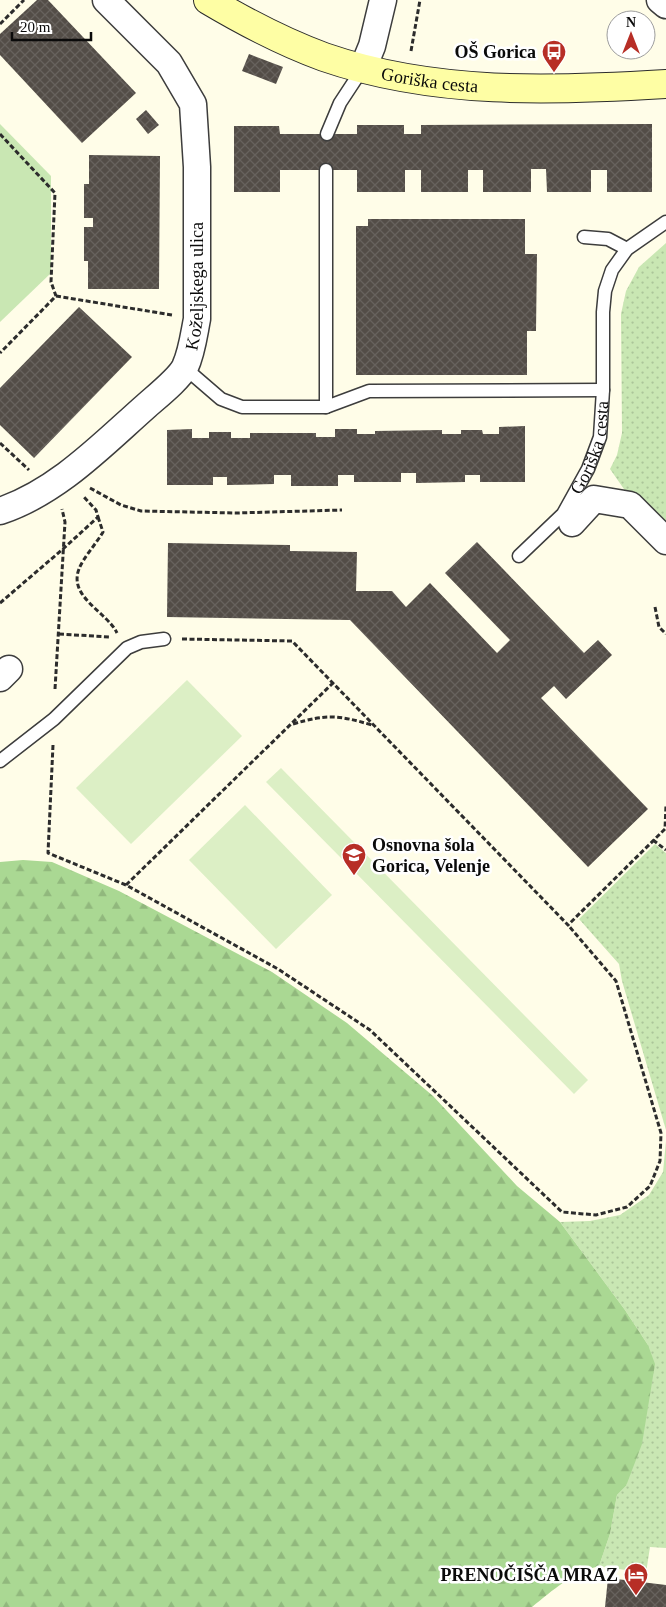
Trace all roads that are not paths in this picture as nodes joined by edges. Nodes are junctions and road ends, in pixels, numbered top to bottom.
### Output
1 (106, 0) edge
2 (208, 0) edge
3 (383, 0) edge
4 (660, 0) edge
5 (666, 6) edge
6 (363, 68) junction
7 (666, 84) edge
8 (327, 134) dead end
9 (326, 170) dead end
10 (666, 222) edge
11 (584, 237) dead end
12 (627, 248) junction
13 (185, 368) junction
14 (603, 390) junction
15 (326, 407) junction
16 (0, 511) edge
17 (572, 523) dead end
18 (666, 541) edge
19 (519, 556) dead end
20 (164, 639) road end
21 (0, 761) edge

1 - 13 street, Koželjskega ulica
2 - 6 street, Goriška cesta
3 - 6 street
4 - 5 street
6 - 7 street, Goriška cesta
6 - 8 lane
9 - 15 lane
10 - 12 lane, Goriška cesta
11 - 12 lane
12 - 14 lane, Goriška cesta
13 - 15 lane
13 - 16 street, Koželjskega ulica
14 - 15 lane
14 - 19 lane, Goriška cesta
17 - 18 street
20 - 21 lane

